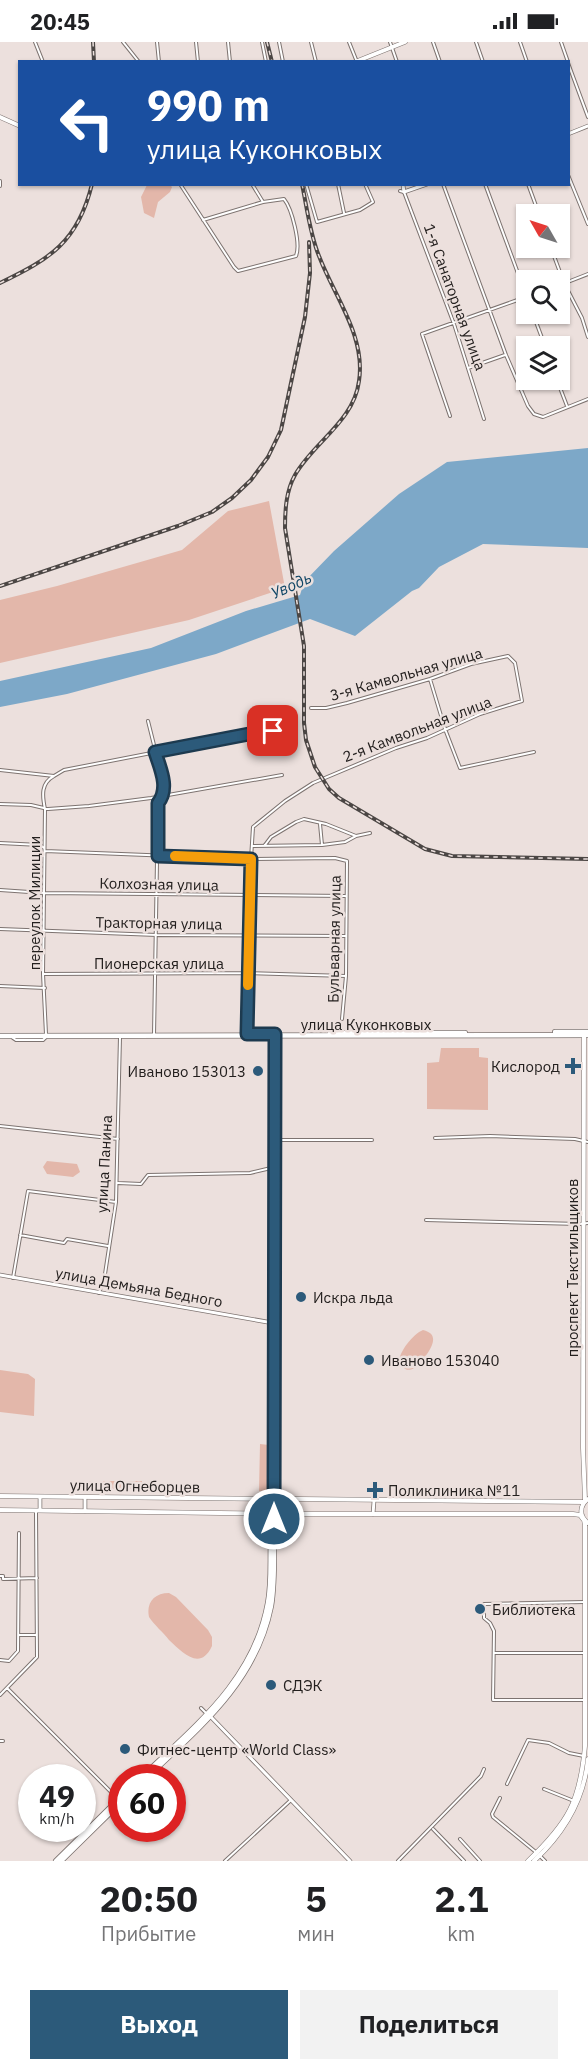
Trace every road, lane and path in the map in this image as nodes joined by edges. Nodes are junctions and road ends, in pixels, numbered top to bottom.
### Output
1 (35, 42) edge
2 (123, 42) edge
3 (157, 42) edge
4 (196, 42) edge
5 (228, 42) edge
6 (262, 42) edge
7 (279, 42) edge
8 (311, 42) edge
9 (349, 42) edge
10 (405, 42) edge
11 (433, 42) edge
12 (476, 42) edge
13 (520, 42) edge
14 (561, 42) edge
15 (391, 44) edge
16 (42, 60) edge
17 (137, 60) edge
18 (159, 60) edge
19 (198, 60) edge
20 (230, 60) edge
21 (266, 60) edge
22 (283, 60) edge
23 (316, 60) edge
24 (356, 60) edge
25 (358, 60) edge
26 (396, 60) edge
27 (439, 60) edge
28 (482, 60) edge
29 (526, 60) edge
30 (567, 60) edge
31 (570, 68) edge
32 (0, 117) edge
33 (588, 117) edge
34 (18, 125) edge
35 (588, 126) edge
36 (570, 133) edge
37 (570, 180) edge
38 (181, 186) edge
39 (253, 186) edge
40 (307, 186) edge
41 (338, 186) edge
42 (366, 186) edge
43 (403, 186) edge
44 (404, 186) edge
45 (422, 186) edge
46 (444, 186) edge
47 (486, 186) edge
48 (529, 186) edge
49 (412, 190) junction
50 (402, 191) junction
51 (262, 202) junction
52 (535, 204) edge
53 (344, 213) junction
54 (203, 220) junction
55 (588, 224) edge
56 (516, 270) edge
57 (588, 274) edge
58 (570, 281) edge
59 (570, 295) edge
60 (516, 300) edge
61 (491, 310) junction
62 (454, 324) junction
63 (588, 337) edge
64 (507, 355) junction
65 (468, 368) junction
66 (561, 390) edge
67 (588, 399) edge
68 (567, 406) junction
69 (450, 416) dead end
70 (484, 419) dead end
71 (430, 679) junction
72 (522, 701) joint
73 (311, 708) dead end
74 (148, 721) dead end
75 (445, 729) junction
76 (273, 731) dead end
77 (155, 752) junction
78 (534, 752) dead end
79 (0, 770) edge
80 (54, 776) junction
81 (282, 776) dead end
82 (163, 796) junction
83 (0, 804) edge
84 (45, 809) junction
85 (320, 823) junction
86 (370, 833) dead end
87 (356, 836) junction
88 (0, 843) edge
89 (322, 845) junction
90 (252, 846) junction
91 (264, 846) junction
92 (45, 850) junction
93 (158, 856) junction
94 (251, 859) junction
95 (0, 890) edge
96 (44, 893) junction
97 (157, 895) junction
98 (250, 896) junction
99 (346, 896) junction
100 (0, 929) edge
101 (45, 931) junction
102 (157, 934) junction
103 (249, 936) junction
104 (345, 936) junction
105 (248, 973) junction
106 (44, 974) junction
107 (156, 974) junction
108 (346, 976) junction
109 (0, 986) edge
110 (45, 988) junction
111 (342, 1019) dead end
112 (0, 1035) edge
113 (120, 1035) junction
114 (154, 1035) junction
115 (247, 1035) junction
116 (273, 1035) junction
117 (587, 1035) edge
118 (46, 1036) junction
119 (0, 1126) edge
120 (435, 1138) dead end
121 (118, 1139) junction
122 (273, 1140) junction
123 (372, 1140) dead end
124 (586, 1142) edge
125 (273, 1168) junction
126 (118, 1183) junction
127 (116, 1202) junction
128 (426, 1220) dead end
129 (586, 1223) edge
130 (20, 1235) junction
131 (109, 1246) junction
132 (0, 1275) edge
133 (13, 1278) junction
134 (99, 1293) junction
135 (272, 1323) junction
136 (0, 1496) edge
137 (40, 1497) junction
138 (85, 1498) junction
139 (272, 1500) junction
140 (586, 1500) edge
141 (374, 1501) junction
142 (0, 1510) edge
143 (38, 1510) junction
144 (85, 1511) junction
145 (272, 1514) junction
146 (373, 1514) junction
147 (583, 1519) junction
148 (588, 1523) edge
149 (19, 1533) dead end
150 (0, 1576) edge
151 (37, 1578) junction
152 (19, 1579) junction
153 (587, 1602) edge
154 (19, 1635) junction
155 (38, 1635) junction
156 (494, 1653) junction
157 (587, 1653) edge
158 (0, 1660) edge
159 (0, 1687) edge
160 (5, 1689) junction
161 (0, 1695) edge
162 (586, 1700) edge
163 (201, 1708) dead end
164 (208, 1715) junction
165 (586, 1746) edge
166 (586, 1758) edge
167 (156, 1764) edge
168 (160, 1764) edge
169 (484, 1769) dead end
170 (586, 1774) edge
171 (507, 1784) dead end
172 (108, 1788) edge
173 (544, 1789) dead end
174 (500, 1798) dead end
175 (291, 1800) junction
176 (574, 1801) junction
177 (108, 1811) edge
178 (108, 1812) edge
179 (432, 1828) junction
180 (460, 1839) dead end
181 (538, 1854) junction
182 (56, 1861) edge
183 (61, 1861) edge
184 (225, 1861) edge
185 (350, 1861) edge
186 (399, 1861) edge
187 (464, 1861) edge
188 (480, 1861) edge
189 (528, 1861) edge
190 (534, 1861) edge
191 (545, 1861) edge

1 - 16 street
2 - 17 street
3 - 18 street
4 - 19 street
5 - 20 street
6 - 21 street
7 - 22 street
8 - 23 street
9 - 24 street
10 - 15 main road
11 - 27 street
12 - 28 street
13 - 29 street
14 - 30 street
15 - 25 main road
15 - 26 street
31 - 33 street
32 - 34 main road
35 - 36 street
37 - 55 street
38 - 54 street
39 - 51 street
40 - 53 street
41 - 53 street
42 - 53 street
43 - 50 street, 1-я Санаторная улица
44 - 49 street
45 - 49 street
46 - 61 street
47 - 56 street
48 - 52 street
49 - 50 street
50 - 62 street, 1-я Санаторная улица
51 - 54 street
51 - 54 street
57 - 58 street
59 - 63 street
60 - 61 street
61 - 62 street
61 - 64 street
62 - 65 street, 1-я Санаторная улица
62 - 69 street
64 - 65 street
64 - 68 street
65 - 70 street, 1-я Санаторная улица
66 - 68 street
67 - 68 street
71 - 72 street, 3-я Камвольная улица
71 - 73 street, 3-я Камвольная улица
71 - 75 street
72 - 75 street, 2-я Камвольная улица
74 - 77 street
75 - 78 street
75 - 90 street, 2-я Камвольная улица
76 - 77 street
77 - 80 street
77 - 82 street
79 - 80 street
80 - 84 street, переулок Милиции
81 - 82 street
82 - 84 street
82 - 93 street
83 - 84 street
84 - 92 street, переулок Милиции
85 - 87 street
85 - 89 street
85 - 91 street
86 - 87 street
87 - 89 street
88 - 92 street
89 - 91 street
90 - 91 street
90 - 94 street
92 - 93 street
92 - 96 street, переулок Милиции
93 - 94 street
93 - 97 street
94 - 98 street
94 - 99 street, Бульварная улица
95 - 96 street, Колхозная улица
96 - 97 street, Колхозная улица
96 - 101 street, переулок Милиции
97 - 98 street, Колхозная улица
97 - 102 street
98 - 99 street, Колхозная улица
98 - 103 street
99 - 104 street, Бульварная улица
100 - 101 street, Тракторная улица
101 - 102 street, Тракторная улица
101 - 106 street, переулок Милиции
102 - 103 street, Тракторная улица
102 - 107 street
103 - 104 street, Тракторная улица
103 - 105 street
104 - 108 street, Бульварная улица
105 - 107 street, Пионерская улица
105 - 108 street, Пионерская улица
105 - 115 street
106 - 107 street, Пионерская улица
106 - 110 street, переулок Милиции
107 - 114 street
108 - 111 street, Бульварная улица
109 - 110 street
110 - 118 street, переулок Милиции
112 - 118 main road, улица Куконковых
112 - 118 main road, улица Куконковых
113 - 114 main road, улица Куконковых
113 - 115 main road, улица Куконковых
113 - 118 main road, улица Куконковых
113 - 121 street, улица Панина
114 - 115 main road, улица Куконковых
115 - 116 main road, улица Куконковых
116 - 117 main road, улица Куконковых
116 - 122 main road
117 - 124 main road, проспект Текстильщиков
119 - 121 street
120 - 124 street
121 - 126 street, улица Панина
122 - 123 street
122 - 125 main road
124 - 129 main road, проспект Текстильщиков
125 - 126 street
125 - 135 main road
126 - 127 street, улица Панина
127 - 130 street
127 - 131 street, улица Панина
128 - 129 street
129 - 140 main road, проспект Текстильщиков
130 - 131 street
130 - 133 street
131 - 134 street, улица Панина
132 - 133 street, улица Демьяна Бедного
133 - 134 street, улица Демьяна Бедного
134 - 135 street, улица Демьяна Бедного
135 - 139 main road
136 - 137 main road, улица Огнеборцев
137 - 138 main road, улица Огнеборцев
137 - 143 street
138 - 139 main road, улица Огнеборцев
138 - 144 street
139 - 141 main road, улица Огнеборцев
139 - 145 main road
140 - 141 main road, улица Огнеборцев
140 - 147 main road, проспект Текстильщиков
141 - 146 street
142 - 143 main road, улица Огнеборцев
143 - 144 main road, улица Огнеборцев
143 - 151 street
144 - 145 main road, улица Огнеборцев
145 - 146 main road, улица Огнеборцев
145 - 164 main road
146 - 147 main road, улица Огнеборцев
147 - 148 main road
147 - 153 main road
149 - 152 street
150 - 152 street
151 - 152 street
151 - 155 street
152 - 154 street
153 - 156 street
153 - 157 main road
154 - 155 street
154 - 158 street
155 - 160 street
156 - 157 street
156 - 162 street
157 - 162 main road
159 - 160 street
160 - 161 street
160 - 172 street
162 - 165 main road
163 - 164 street
164 - 167 main road
164 - 168 main road
164 - 175 street
165 - 166 main road
166 - 170 main road
166 - 171 street
169 - 179 street
170 - 176 main road
170 - 181 main road
173 - 176 street
174 - 181 street
175 - 184 street
175 - 185 street
176 - 181 main road
177 - 182 main road
178 - 183 main road
179 - 186 street
179 - 187 street
180 - 188 street
181 - 189 main road
181 - 190 main road
181 - 191 street

